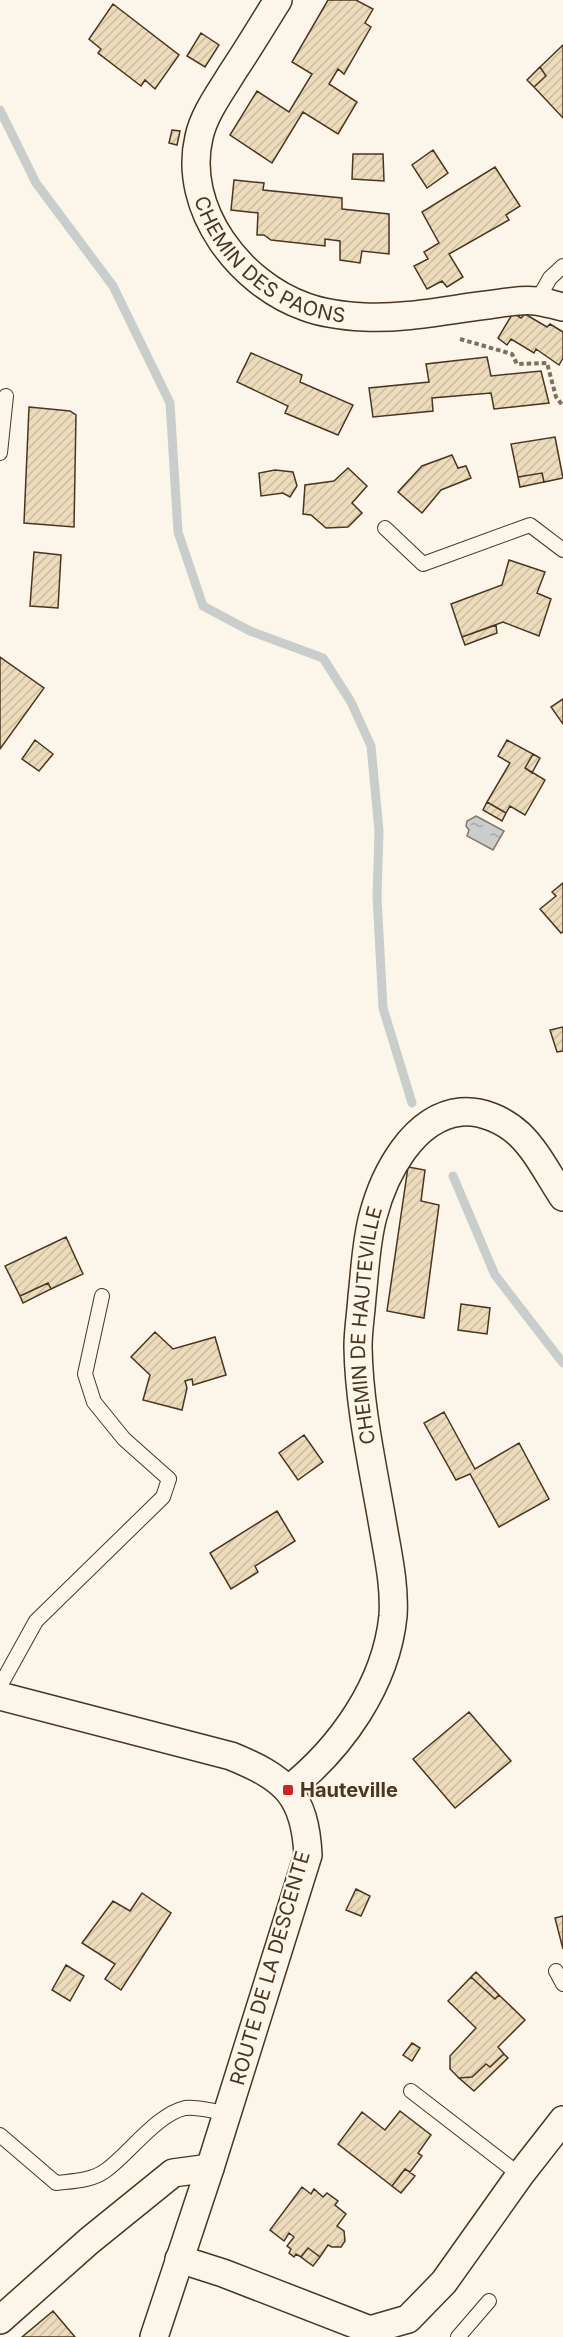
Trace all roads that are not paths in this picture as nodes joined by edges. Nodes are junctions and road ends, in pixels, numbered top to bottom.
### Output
1 (278, 0) edge
2 (563, 266) edge
3 (537, 301) junction
4 (563, 308) edge
5 (6, 396) dead end
6 (0, 453) edge
7 (385, 528) dead end
8 (563, 550) edge
9 (563, 1197) edge
10 (102, 1296) dead end
11 (0, 1686) edge
12 (0, 1696) edge
13 (288, 1790) junction
14 (556, 1971) dead end
15 (563, 1984) edge
16 (411, 2091) dead end
17 (227, 2113) junction
18 (563, 2120) edge
19 (0, 2135) edge
20 (210, 2168) junction
21 (520, 2175) junction
22 (179, 2259) junction
23 (489, 2301) dead end
24 (0, 2320) edge
25 (154, 2337) edge
26 (458, 2337) edge

1 - 3 street, CHEMIN DES PAONS
2 - 3 lane
3 - 4 street, CHEMIN DES PAONS
5 - 6 lane
7 - 8 lane
9 - 13 street, CHEMIN DE HAUTEVILLE
10 - 11 lane
12 - 13 street, ROUTE DE LA DESCENTE
13 - 17 street, ROUTE DE LA DESCENTE
14 - 15 lane
16 - 21 lane
17 - 19 lane
17 - 20 street, ROUTE DE LA DESCENTE
18 - 21 street
20 - 22 street, ROUTE DE LA DESCENTE
20 - 24 street
21 - 22 street
22 - 25 street, ROUTE DE LA DESCENTE
23 - 26 lane

